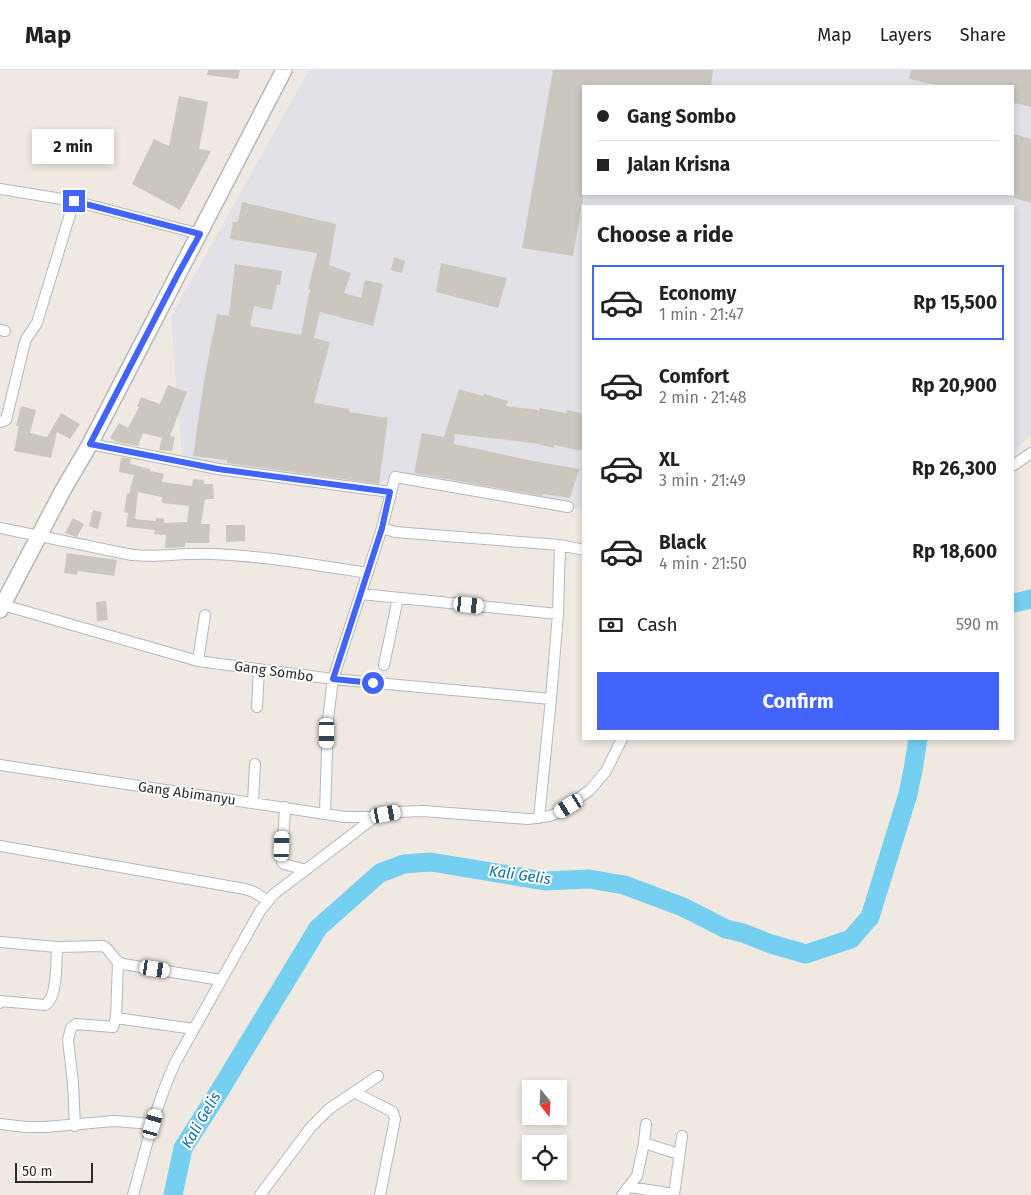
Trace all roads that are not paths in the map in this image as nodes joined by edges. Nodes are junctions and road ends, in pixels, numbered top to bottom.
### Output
1 (284, 70) edge
2 (0, 189) edge
3 (74, 201) junction
4 (200, 234) junction
5 (0, 422) edge
6 (90, 444) junction
7 (1031, 453) edge
8 (1014, 465) edge
9 (390, 492) junction
10 (568, 507) dead end
11 (0, 528) edge
12 (382, 528) junction
13 (39, 536) junction
14 (560, 545) junction
15 (582, 550) edge
16 (368, 573) junction
17 (361, 594) junction
18 (398, 598) junction
19 (2, 607) edge
20 (558, 614) junction
21 (205, 615) dead end
22 (198, 661) junction
23 (384, 665) dead end
24 (259, 669) junction
25 (333, 679) junction
26 (551, 699) junction
27 (257, 707) dead end
28 (622, 740) edge
29 (0, 764) edge
30 (255, 764) dead end
31 (253, 802) junction
32 (284, 808) junction
33 (325, 814) junction
34 (375, 817) junction
35 (539, 818) junction
36 (0, 846) edge
37 (306, 870) junction
38 (268, 900) junction
39 (0, 942) edge
40 (57, 946) junction
41 (118, 962) junction
42 (221, 980) junction
43 (0, 1003) edge
44 (116, 1018) junction
45 (194, 1029) junction
46 (378, 1076) dead end
47 (354, 1092) junction
48 (0, 1124) edge
49 (153, 1124) junction
50 (646, 1124) dead end
51 (75, 1126) junction
52 (682, 1136) dead end
53 (644, 1143) junction
54 (679, 1154) junction
55 (625, 1191) edge
56 (674, 1194) edge
57 (133, 1195) edge
58 (260, 1195) edge
59 (380, 1195) edge

1 - 4 main road
2 - 3 street
3 - 4 street
3 - 5 street
4 - 6 main road
6 - 9 street
6 - 13 main road
7 - 8 street
9 - 10 street
9 - 12 street
11 - 13 street
12 - 14 street
12 - 16 street
13 - 16 street
13 - 19 main road
14 - 15 street
14 - 20 street
16 - 17 street
17 - 18 street
17 - 25 street
18 - 20 street
18 - 23 street
19 - 22 street, Gang Sombo
20 - 26 street
21 - 22 street
22 - 24 street, Gang Sombo
24 - 25 street, Gang Sombo
24 - 27 street
25 - 26 street, Gang Sombo
25 - 33 street
26 - 35 street
28 - 35 street, Gang Abimanyu
29 - 31 street, Gang Abimanyu
30 - 31 street
31 - 32 street, Gang Abimanyu
32 - 33 street, Gang Abimanyu
32 - 37 street
33 - 34 street, Gang Abimanyu
34 - 35 street, Gang Abimanyu
34 - 37 street
36 - 38 street
37 - 38 street
38 - 42 street
39 - 40 street
40 - 41 street
40 - 43 street
41 - 42 street
41 - 44 street
42 - 45 street
44 - 45 street
44 - 51 street
45 - 49 street
46 - 47 street
47 - 58 street
47 - 59 street
48 - 51 street
49 - 51 street
49 - 57 street
50 - 53 street
52 - 54 street
53 - 54 street
53 - 55 street
54 - 56 street
55 - 56 street

